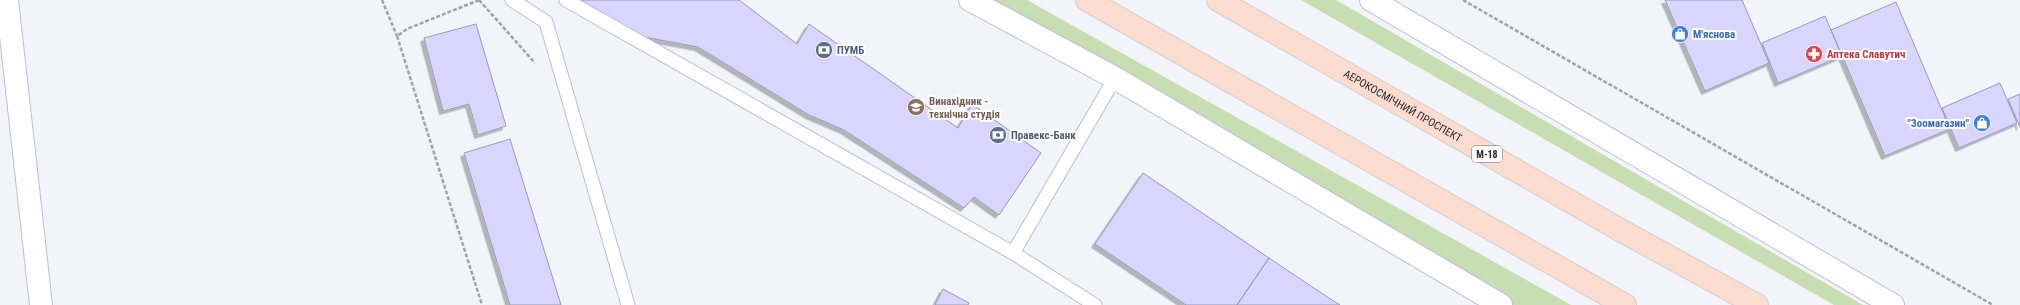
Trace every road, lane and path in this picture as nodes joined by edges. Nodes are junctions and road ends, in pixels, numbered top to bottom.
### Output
1 (6, 0) edge
2 (382, 0) edge
3 (479, 0) edge
4 (512, 0) edge
5 (566, 0) edge
6 (970, 0) edge
7 (1087, 0) edge
8 (1218, 0) edge
9 (1370, 0) edge
10 (1463, 0) edge
11 (397, 36) junction
12 (536, 64) dead end
13 (1115, 78) junction
14 (1012, 253) junction
15 (41, 305) edge
16 (482, 305) edge
17 (628, 305) edge
18 (1095, 305) edge
19 (1500, 305) edge
20 (1625, 305) edge
21 (1757, 305) edge
22 (1893, 305) edge
23 (1993, 305) edge

1 - 15 street
2 - 11 path
3 - 11 path
3 - 12 path
4 - 17 lane
5 - 14 lane
6 - 13 street
7 - 20 main road
8 - 21 main road, АЕРОКОСМІЧНИЙ ПРОСПЕКТ / М-18
9 - 22 street
10 - 23 path
11 - 16 path
13 - 14 lane
13 - 19 street
14 - 18 lane

